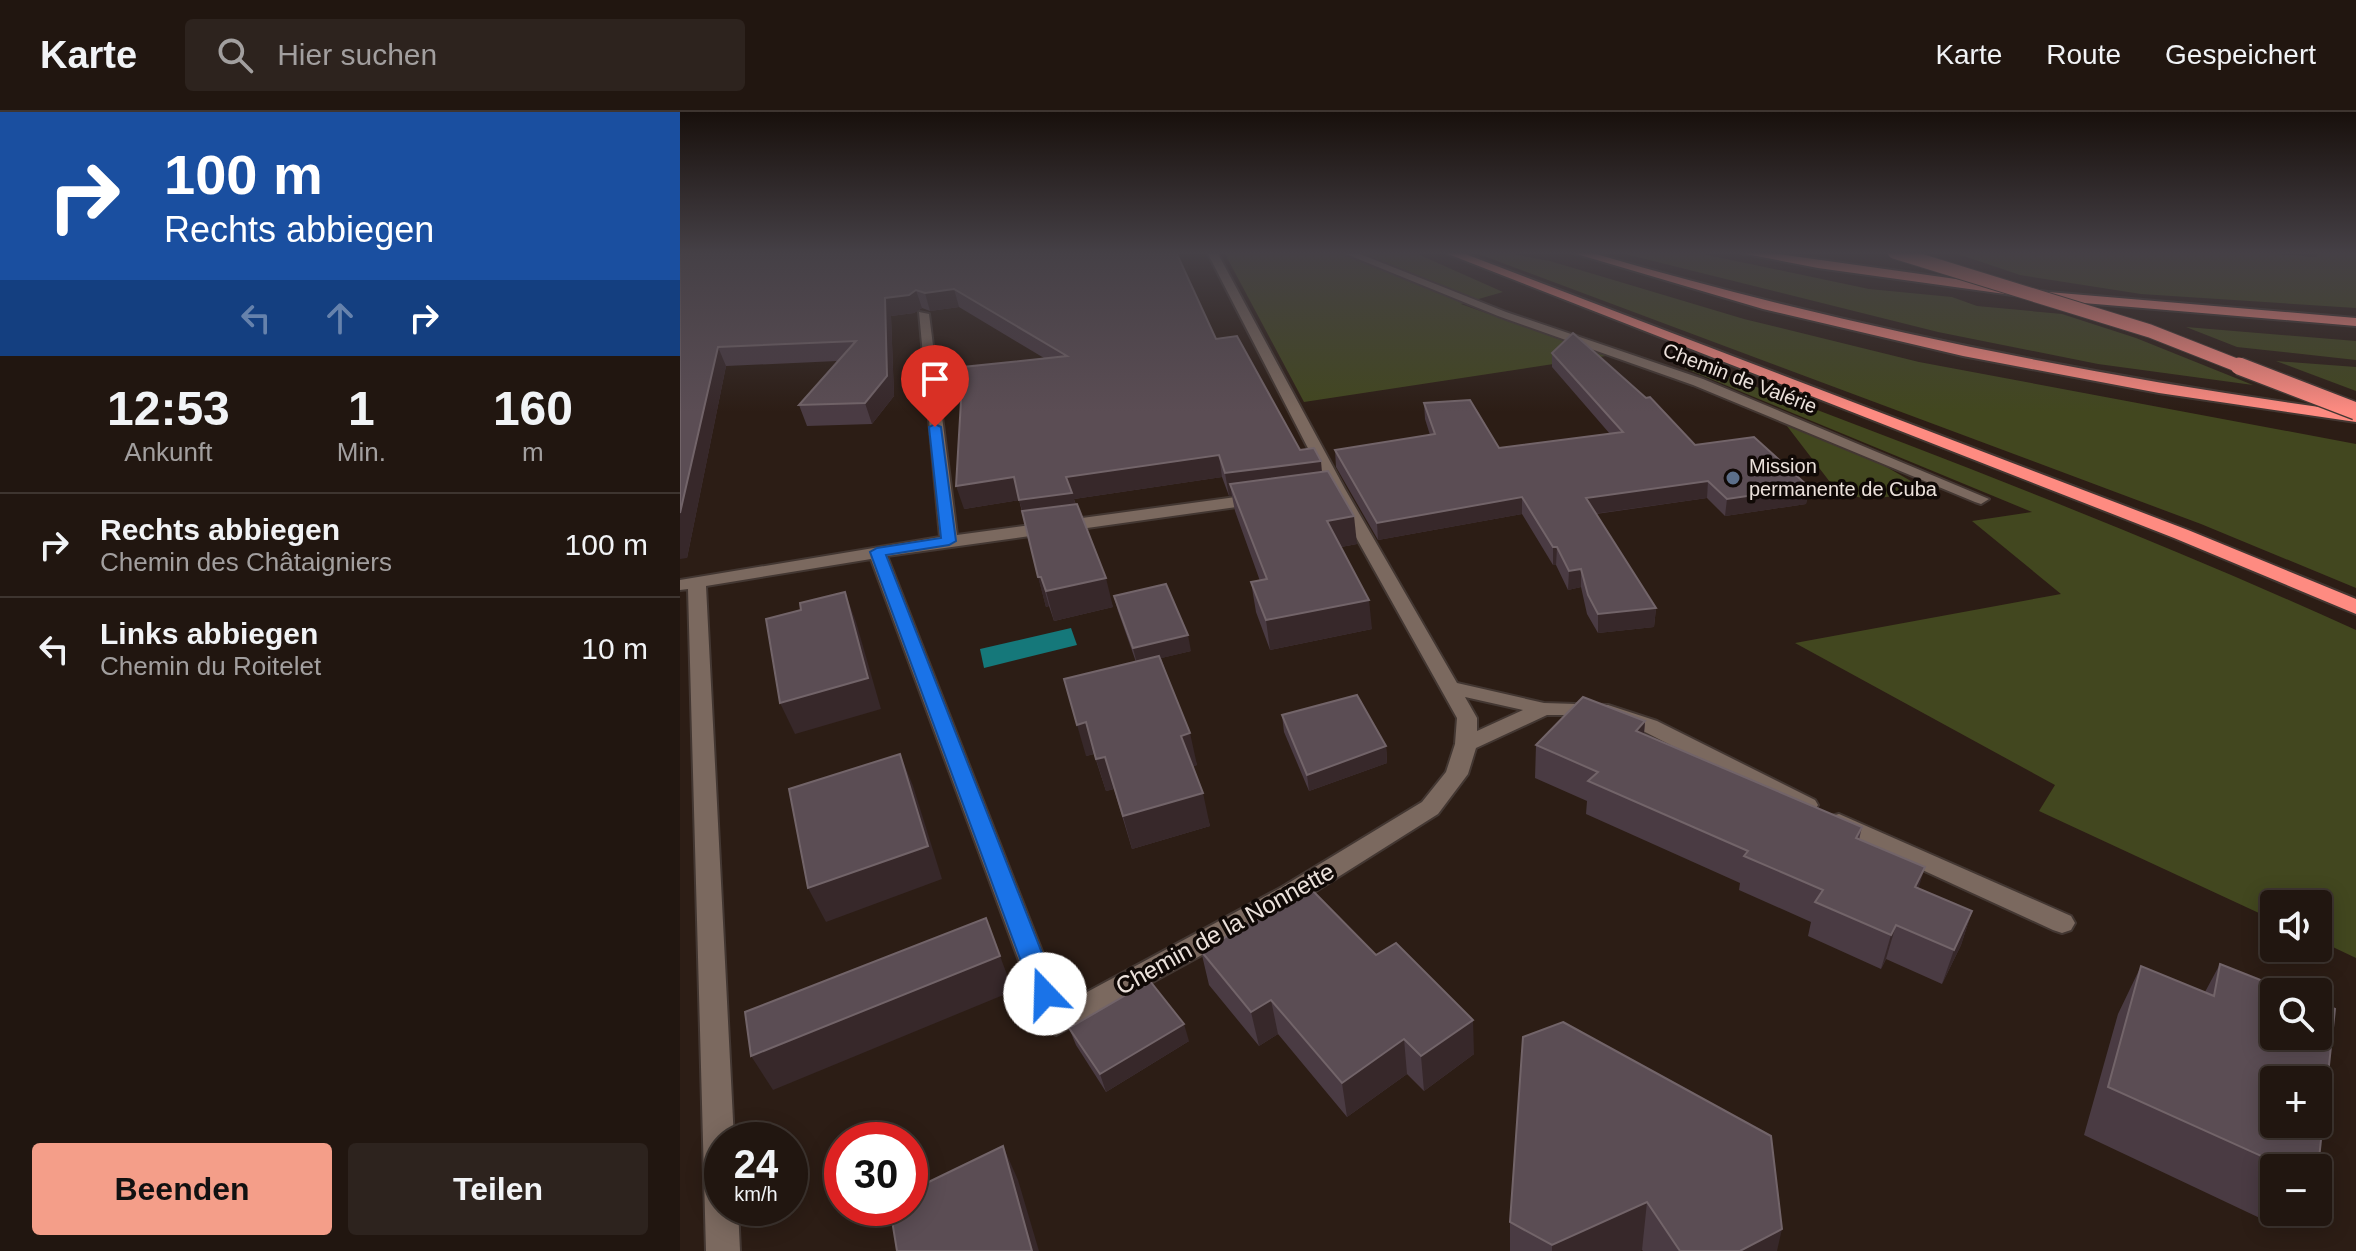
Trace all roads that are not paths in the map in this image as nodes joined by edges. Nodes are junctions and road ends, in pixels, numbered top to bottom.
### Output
1 (1238, 305) edge
2 (1480, 305) edge
3 (1587, 305) edge
4 (1769, 305) edge
5 (2066, 305) edge
6 (2151, 305) edge
7 (923, 314) edge
8 (2356, 322) edge
9 (2356, 414) edge
10 (1276, 497) edge
11 (1981, 499) dead end
12 (949, 541) junction
13 (877, 552) junction
14 (688, 584) edge
15 (2356, 607) edge
16 (1450, 687) junction
17 (1544, 709) junction
18 (1466, 744) junction
19 (2062, 923) dead end
20 (723, 1251) edge

1 - 16 street, Chemin de la Nonnette
2 - 11 street, Chemin de Valérie
3 - 15 highway
4 - 9 highway
5 - 9 highway, bridge
6 - 8 highway
7 - 12 street
10 - 12 street
12 - 13 street
13 - 14 street
13 - 18 street, Chemin de la Nonnette
14 - 20 street
16 - 17 street
16 - 18 street, Chemin de la Nonnette
17 - 18 street
17 - 19 street

